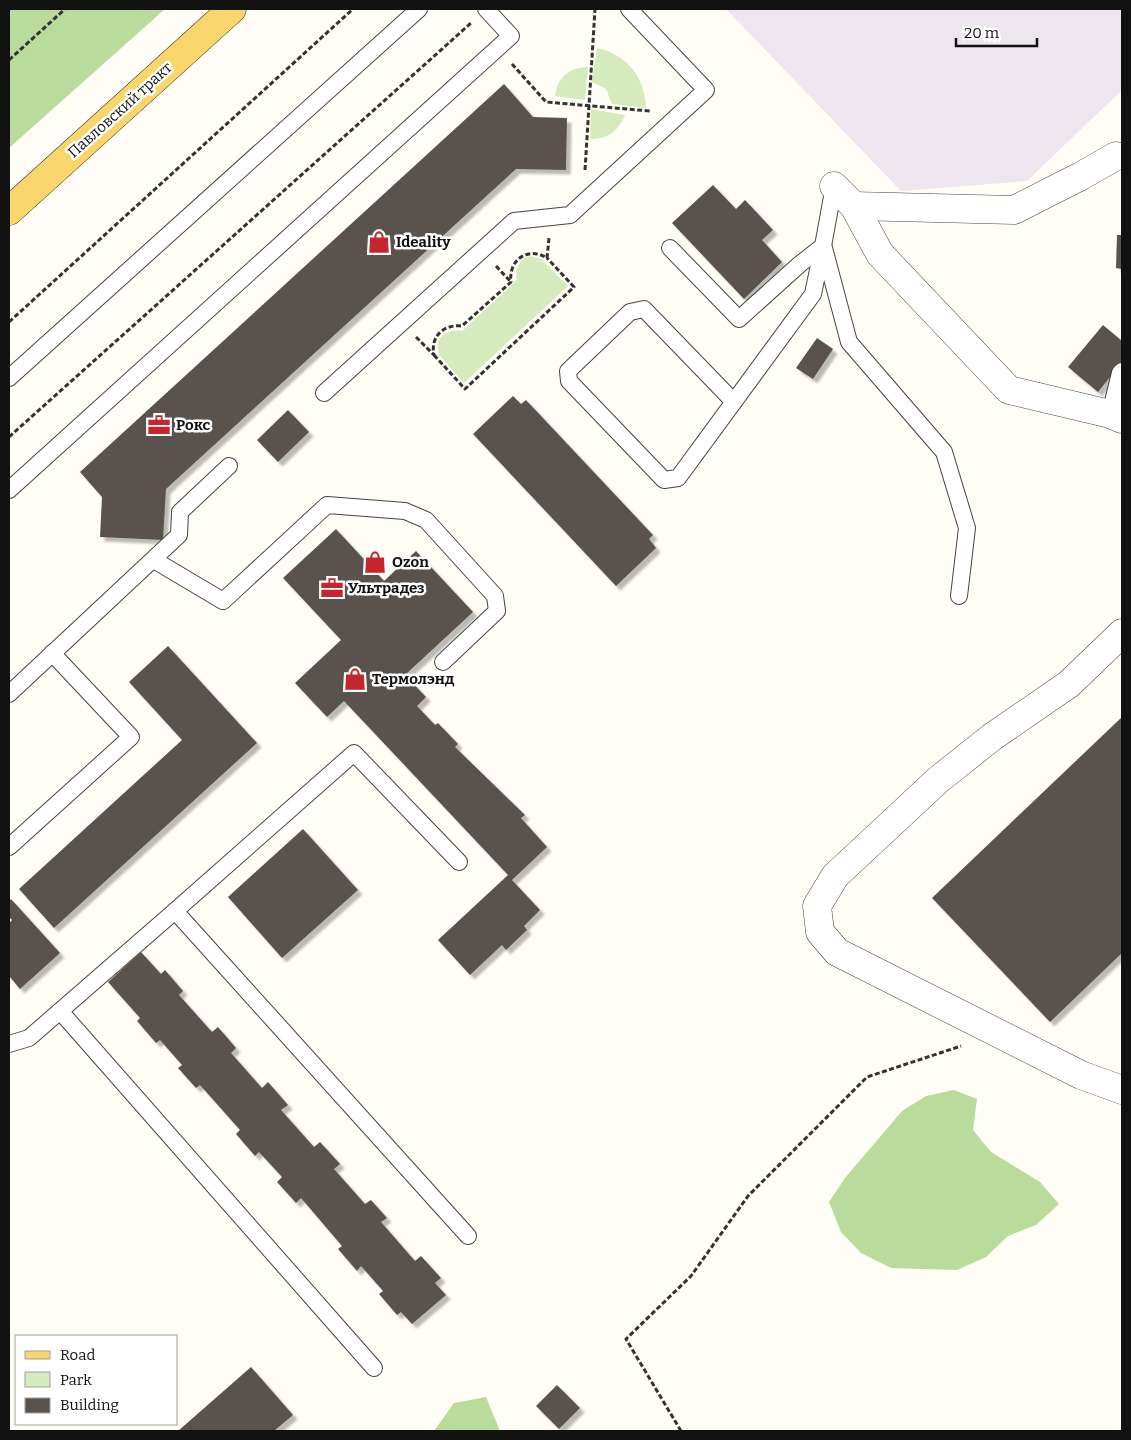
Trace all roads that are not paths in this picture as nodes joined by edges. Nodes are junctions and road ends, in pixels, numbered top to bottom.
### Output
1 (232, 9) edge
2 (419, 9) edge
3 (486, 9) edge
4 (629, 9) edge
5 (1119, 156) edge
6 (834, 186) joint
7 (854, 206) junction
8 (9, 211) edge
9 (823, 246) junction
10 (670, 248) dead end
11 (1122, 371) edge
12 (9, 378) edge
13 (324, 393) dead end
14 (734, 402) junction
15 (1116, 416) edge
16 (229, 466) dead end
17 (9, 490) edge
18 (154, 560) junction
19 (959, 596) dead end
20 (1122, 633) edge
21 (52, 653) junction
22 (443, 662) dead end
23 (9, 694) edge
24 (9, 847) edge
25 (459, 862) dead end
26 (175, 911) junction
27 (60, 1010) junction
28 (9, 1044) edge
29 (1122, 1090) edge
30 (468, 1236) dead end
31 (374, 1368) dead end

1 - 8 main road, Павловский тракт
2 - 12 lane
3 - 17 lane
4 - 13 lane
5 - 7 street
6 - 7 street
6 - 9 lane
7 - 15 street
9 - 10 lane
9 - 14 lane
9 - 19 lane
11 - 15 lane
14 - 14 lane
16 - 18 lane
18 - 21 lane
18 - 22 lane
20 - 29 street
21 - 23 lane
21 - 24 lane
25 - 26 lane
26 - 27 lane
26 - 30 lane
27 - 28 lane
27 - 31 lane

